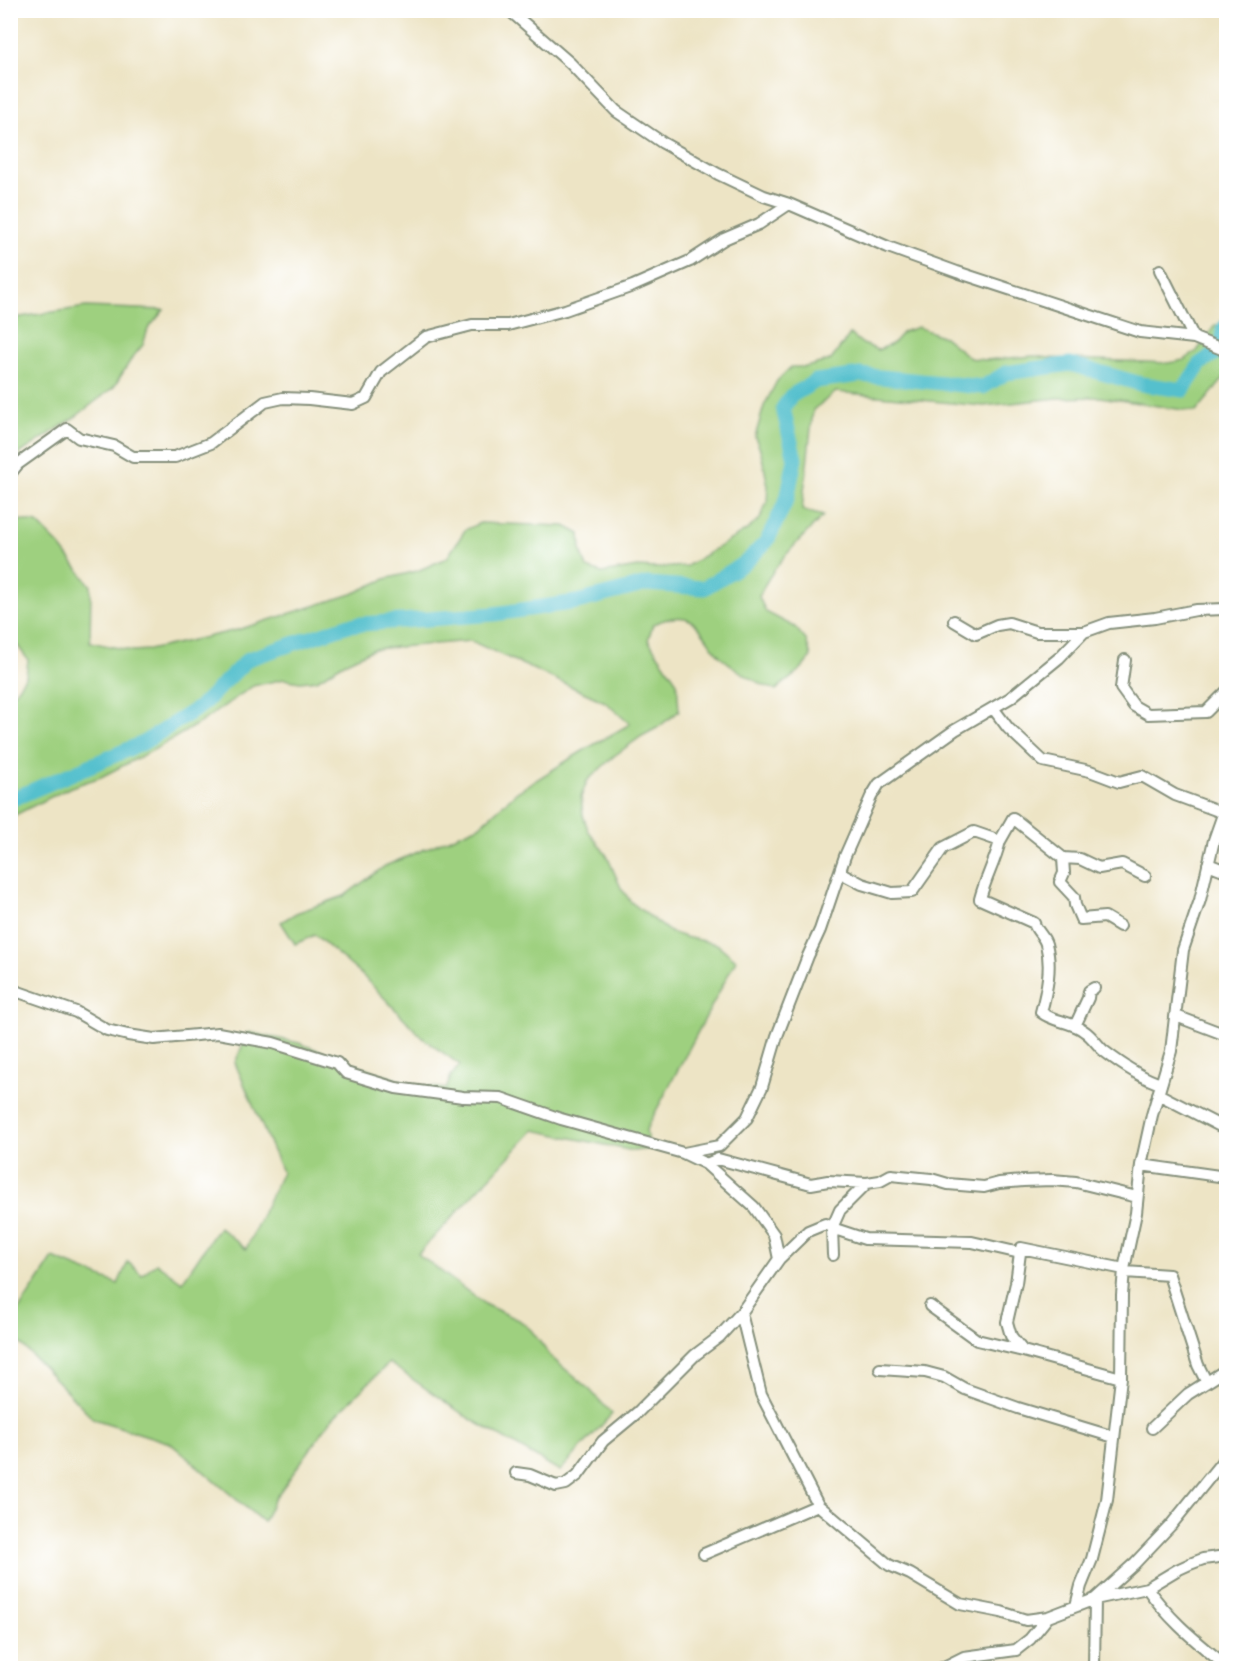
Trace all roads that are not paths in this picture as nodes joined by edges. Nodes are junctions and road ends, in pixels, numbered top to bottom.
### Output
1 (509, 10) edge
2 (789, 204) junction
3 (1160, 270) dead end
4 (1194, 338) junction
5 (1227, 353) edge
6 (10, 474) edge
7 (1227, 609) edge
8 (954, 621) dead end
9 (1084, 632) junction
10 (1125, 660) dead end
11 (1227, 692) edge
12 (993, 708) junction
13 (1225, 810) edge
14 (1000, 841) junction
15 (1063, 858) junction
16 (1208, 864) junction
17 (1227, 871) edge
18 (841, 873) junction
19 (1145, 876) dead end
20 (1120, 926) dead end
21 (1094, 988) dead end
22 (10, 989) edge
23 (1176, 1016) junction
24 (1075, 1026) junction
25 (1227, 1035) edge
26 (1160, 1089) junction
27 (1227, 1129) edge
28 (683, 1153) junction
29 (706, 1164) junction
30 (1142, 1165) junction
31 (1227, 1178) edge
32 (867, 1183) junction
33 (1137, 1197) junction
34 (832, 1227) junction
35 (1020, 1252) junction
36 (833, 1255) dead end
37 (778, 1259) junction
38 (1124, 1270) junction
39 (930, 1306) dead end
40 (741, 1313) junction
41 (1023, 1351) junction
42 (880, 1369) dead end
43 (1227, 1370) edge
44 (1121, 1378) junction
45 (1206, 1381) junction
46 (1152, 1428) dead end
47 (1114, 1437) junction
48 (1227, 1457) edge
49 (516, 1473) dead end
50 (818, 1504) junction
51 (704, 1554) dead end
52 (1227, 1556) edge
53 (1147, 1588) junction
54 (1095, 1599) junction
55 (1076, 1606) junction
56 (1048, 1617) junction
57 (1227, 1666) edge
58 (942, 1668) edge
59 (1094, 1668) edge

1 - 2 street
2 - 4 street
2 - 6 street
3 - 4 street
4 - 5 street
7 - 9 street
8 - 9 street
9 - 12 street
10 - 11 street
12 - 13 street
12 - 18 street
13 - 16 street
14 - 15 street
14 - 18 street
14 - 24 street
15 - 19 street
15 - 20 street
16 - 17 street
16 - 23 street
18 - 28 street
21 - 24 street
22 - 28 street
23 - 25 street
23 - 26 street
24 - 26 street
26 - 27 street
26 - 30 street
28 - 29 street
29 - 32 street
29 - 37 street
30 - 31 street
30 - 33 street
32 - 33 street
32 - 34 street
33 - 38 street
34 - 35 street
34 - 36 street
34 - 37 street
35 - 38 street
35 - 41 street
37 - 40 street
38 - 44 street
38 - 45 street
39 - 41 street
40 - 49 street
40 - 50 street
41 - 44 street
42 - 47 street
43 - 45 street
44 - 47 street
45 - 46 street
47 - 55 street
48 - 54 street
50 - 51 street
50 - 56 street
52 - 53 street
53 - 54 street
53 - 57 street
54 - 55 street
54 - 59 street
55 - 56 street
56 - 58 street

